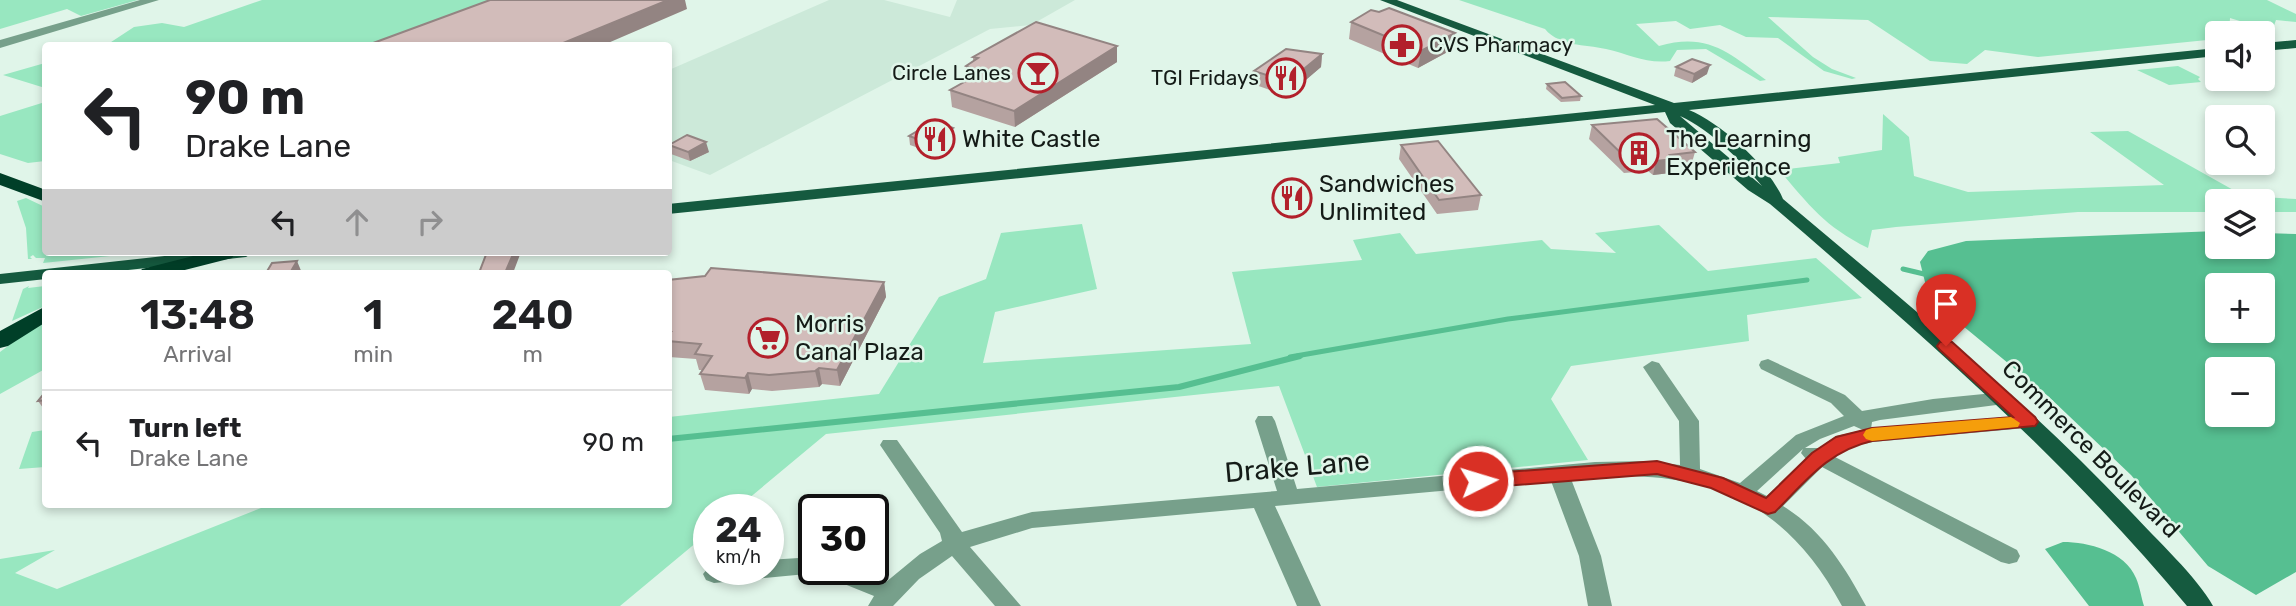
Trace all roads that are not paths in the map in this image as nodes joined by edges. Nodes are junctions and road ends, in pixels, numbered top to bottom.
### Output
1 (153, 0) edge
2 (1386, 0) edge
3 (0, 44) edge
4 (2296, 44) edge
5 (2275, 46) edge
6 (2205, 53) edge
7 (1670, 108) junction
8 (0, 178) edge
9 (42, 195) edge
10 (672, 209) edge
11 (207, 256) edge
12 (217, 256) edge
13 (81, 270) edge
14 (161, 270) edge
15 (42, 274) edge
16 (0, 279) edge
17 (42, 315) edge
18 (0, 341) edge
19 (1768, 365) dead end
20 (1652, 367) dead end
21 (2004, 398) junction
22 (1859, 418) junction
23 (1265, 421) dead end
24 (2029, 422) junction
25 (1872, 435) junction
26 (890, 444) dead end
27 (1796, 445) junction
28 (1819, 457) junction
29 (1690, 473) junction
30 (1559, 475) junction
31 (1742, 493) junction
32 (1289, 496) junction
33 (1261, 499) junction
34 (1768, 508) junction
35 (954, 544) junction
36 (2009, 556) dead end
37 (857, 585) edge
38 (885, 599) edge
39 (1009, 606) edge
40 (1309, 606) edge
41 (1600, 606) edge
42 (1854, 606) edge
43 (2201, 606) edge

1 - 3 street
2 - 7 main road, Commerce Boulevard
4 - 5 main road
6 - 7 main road
7 - 10 main road
7 - 21 main road, Commerce Boulevard
8 - 9 highway
11 - 13 main road
12 - 14 highway
15 - 16 main road
17 - 18 highway
19 - 22 street
20 - 29 street
21 - 22 street
21 - 24 main road, Commerce Boulevard
22 - 25 street
22 - 27 street
23 - 32 street
24 - 25 street
24 - 43 main road, Commerce Boulevard
25 - 28 street
26 - 35 street
27 - 28 street
27 - 31 street
28 - 34 street
28 - 36 street
29 - 30 street, Drake Lane
29 - 31 street, Drake Lane
30 - 32 street, Drake Lane
30 - 41 street
31 - 34 street, Drake Lane
32 - 33 street, Drake Lane
33 - 35 street, Drake Lane
33 - 40 street
34 - 42 street, Drake Lane
35 - 38 street, Drake Lane
35 - 39 street
37 - 38 street

